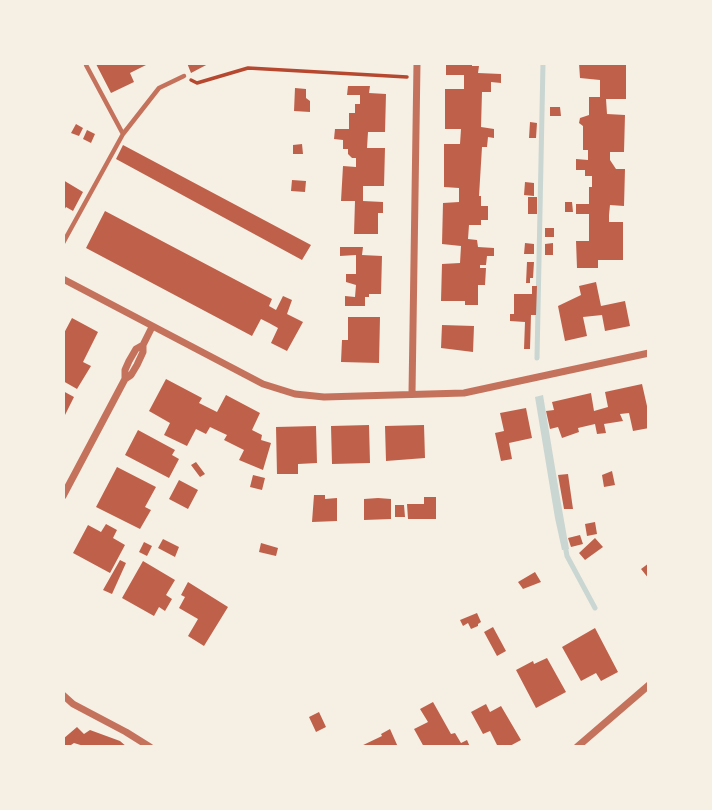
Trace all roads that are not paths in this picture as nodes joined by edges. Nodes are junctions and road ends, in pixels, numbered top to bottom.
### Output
1 (417, 63) edge
2 (86, 65) edge
3 (184, 76) road end
4 (123, 134) junction
5 (63, 243) edge
6 (63, 279) edge
7 (152, 327) junction
8 (649, 353) edge
9 (412, 394) junction
10 (63, 496) edge
11 (649, 685) edge
12 (63, 695) edge
13 (150, 747) edge
14 (577, 747) edge

1 - 9 street
2 - 4 lane
3 - 4 lane
4 - 5 lane
6 - 7 street
7 - 9 street
7 - 10 street
8 - 9 street
11 - 14 street
12 - 13 street

